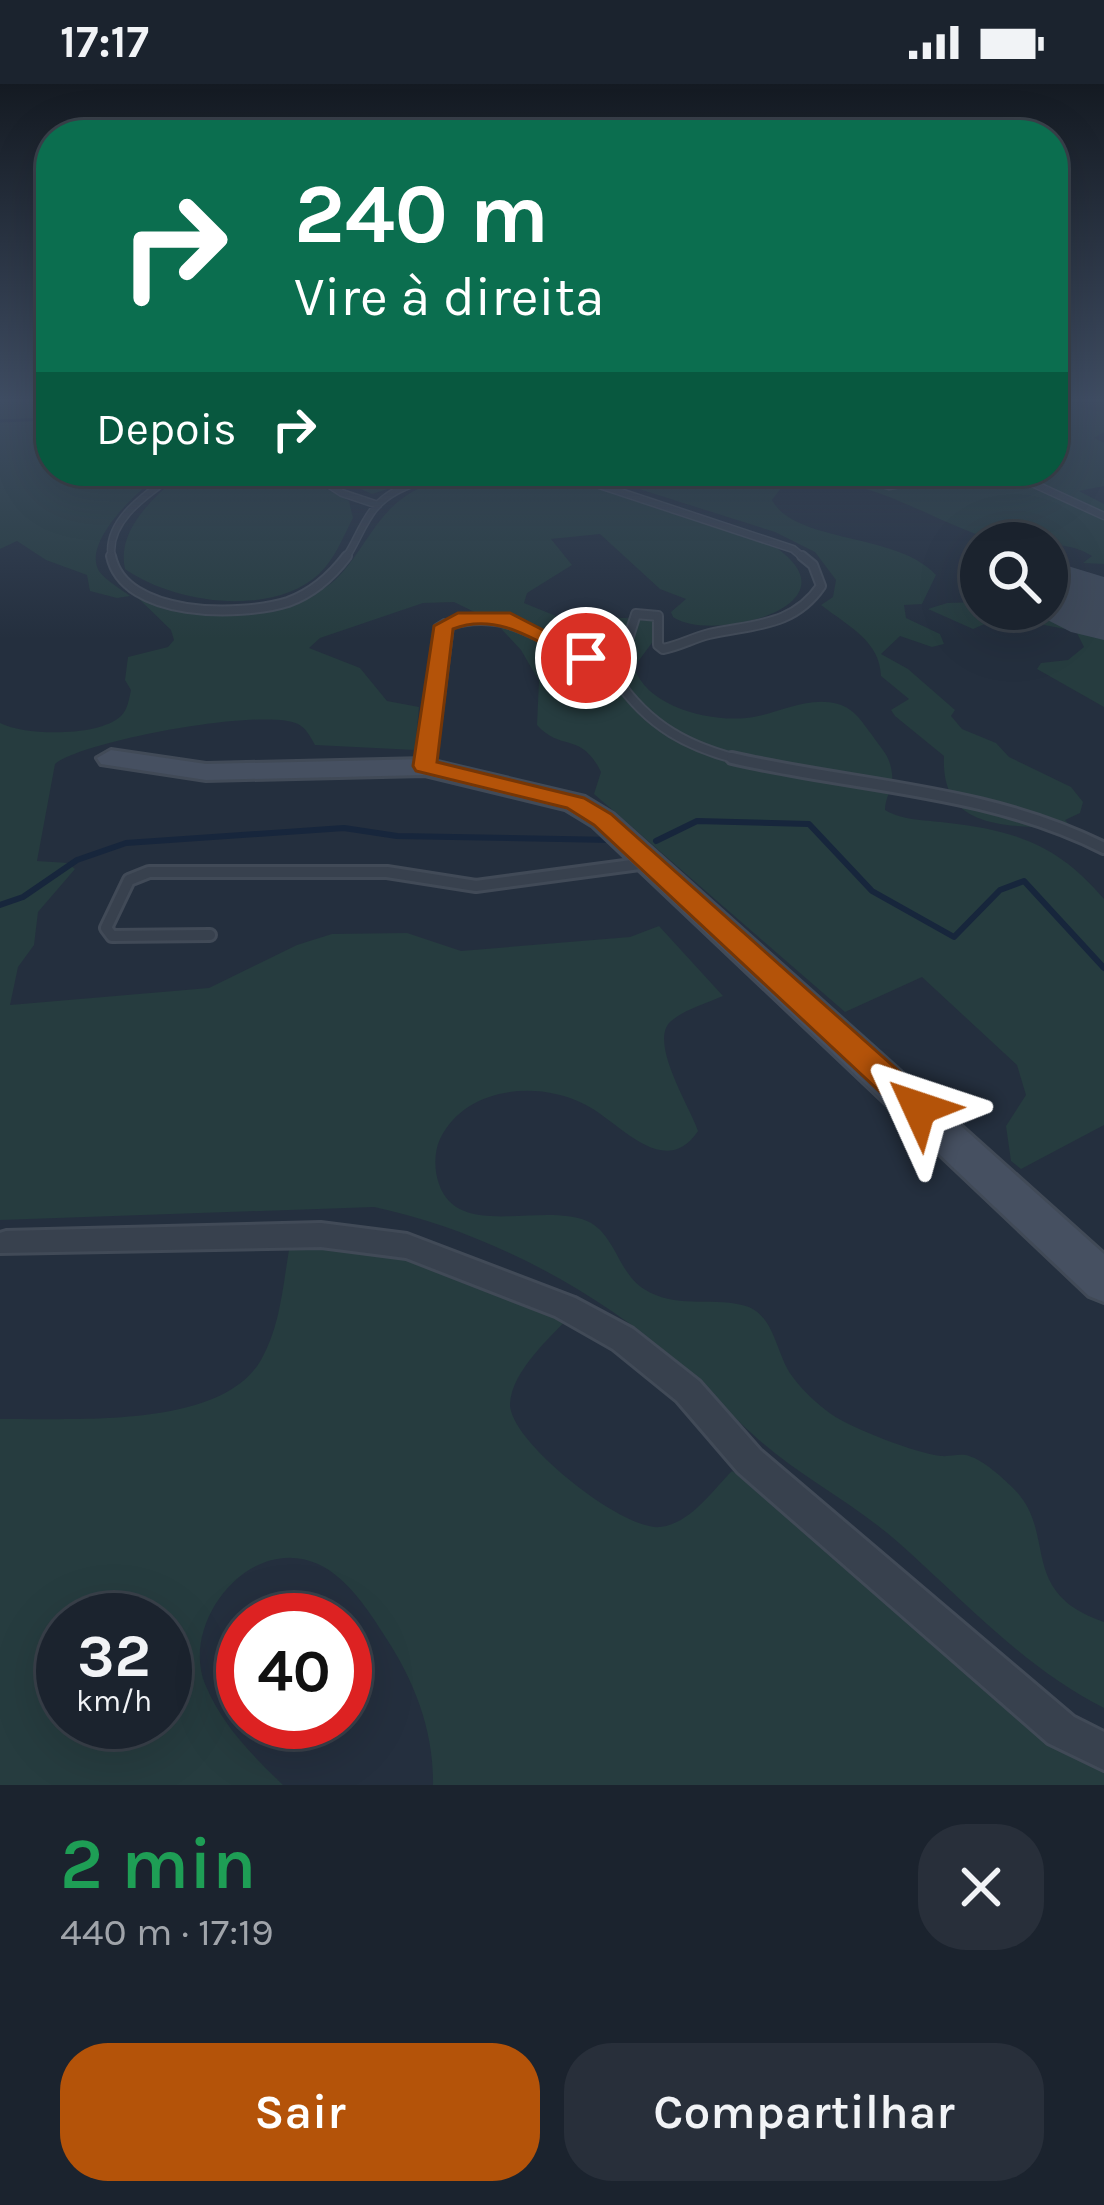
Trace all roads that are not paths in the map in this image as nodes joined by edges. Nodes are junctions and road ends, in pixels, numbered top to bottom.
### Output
1 (160, 486) edge
2 (331, 486) edge
3 (420, 486) edge
4 (605, 486) edge
5 (882, 486) edge
6 (922, 486) edge
7 (1048, 486) edge
8 (378, 505) junction
9 (1104, 516) edge
10 (444, 626) joint
11 (628, 649) junction
12 (111, 758) dead end
13 (424, 766) junction
14 (1104, 848) edge
15 (650, 862) junction
16 (210, 934) dead end
17 (6, 1243) dead end
18 (1104, 1282) edge
19 (1104, 1752) edge

1 - 8 lane
2 - 8 lane
3 - 8 lane
4 - 11 lane
5 - 6 lane
7 - 9 lane
10 - 11 lane
10 - 13 street
11 - 14 lane
12 - 13 street
13 - 15 street
15 - 16 lane
15 - 18 street
17 - 19 street

